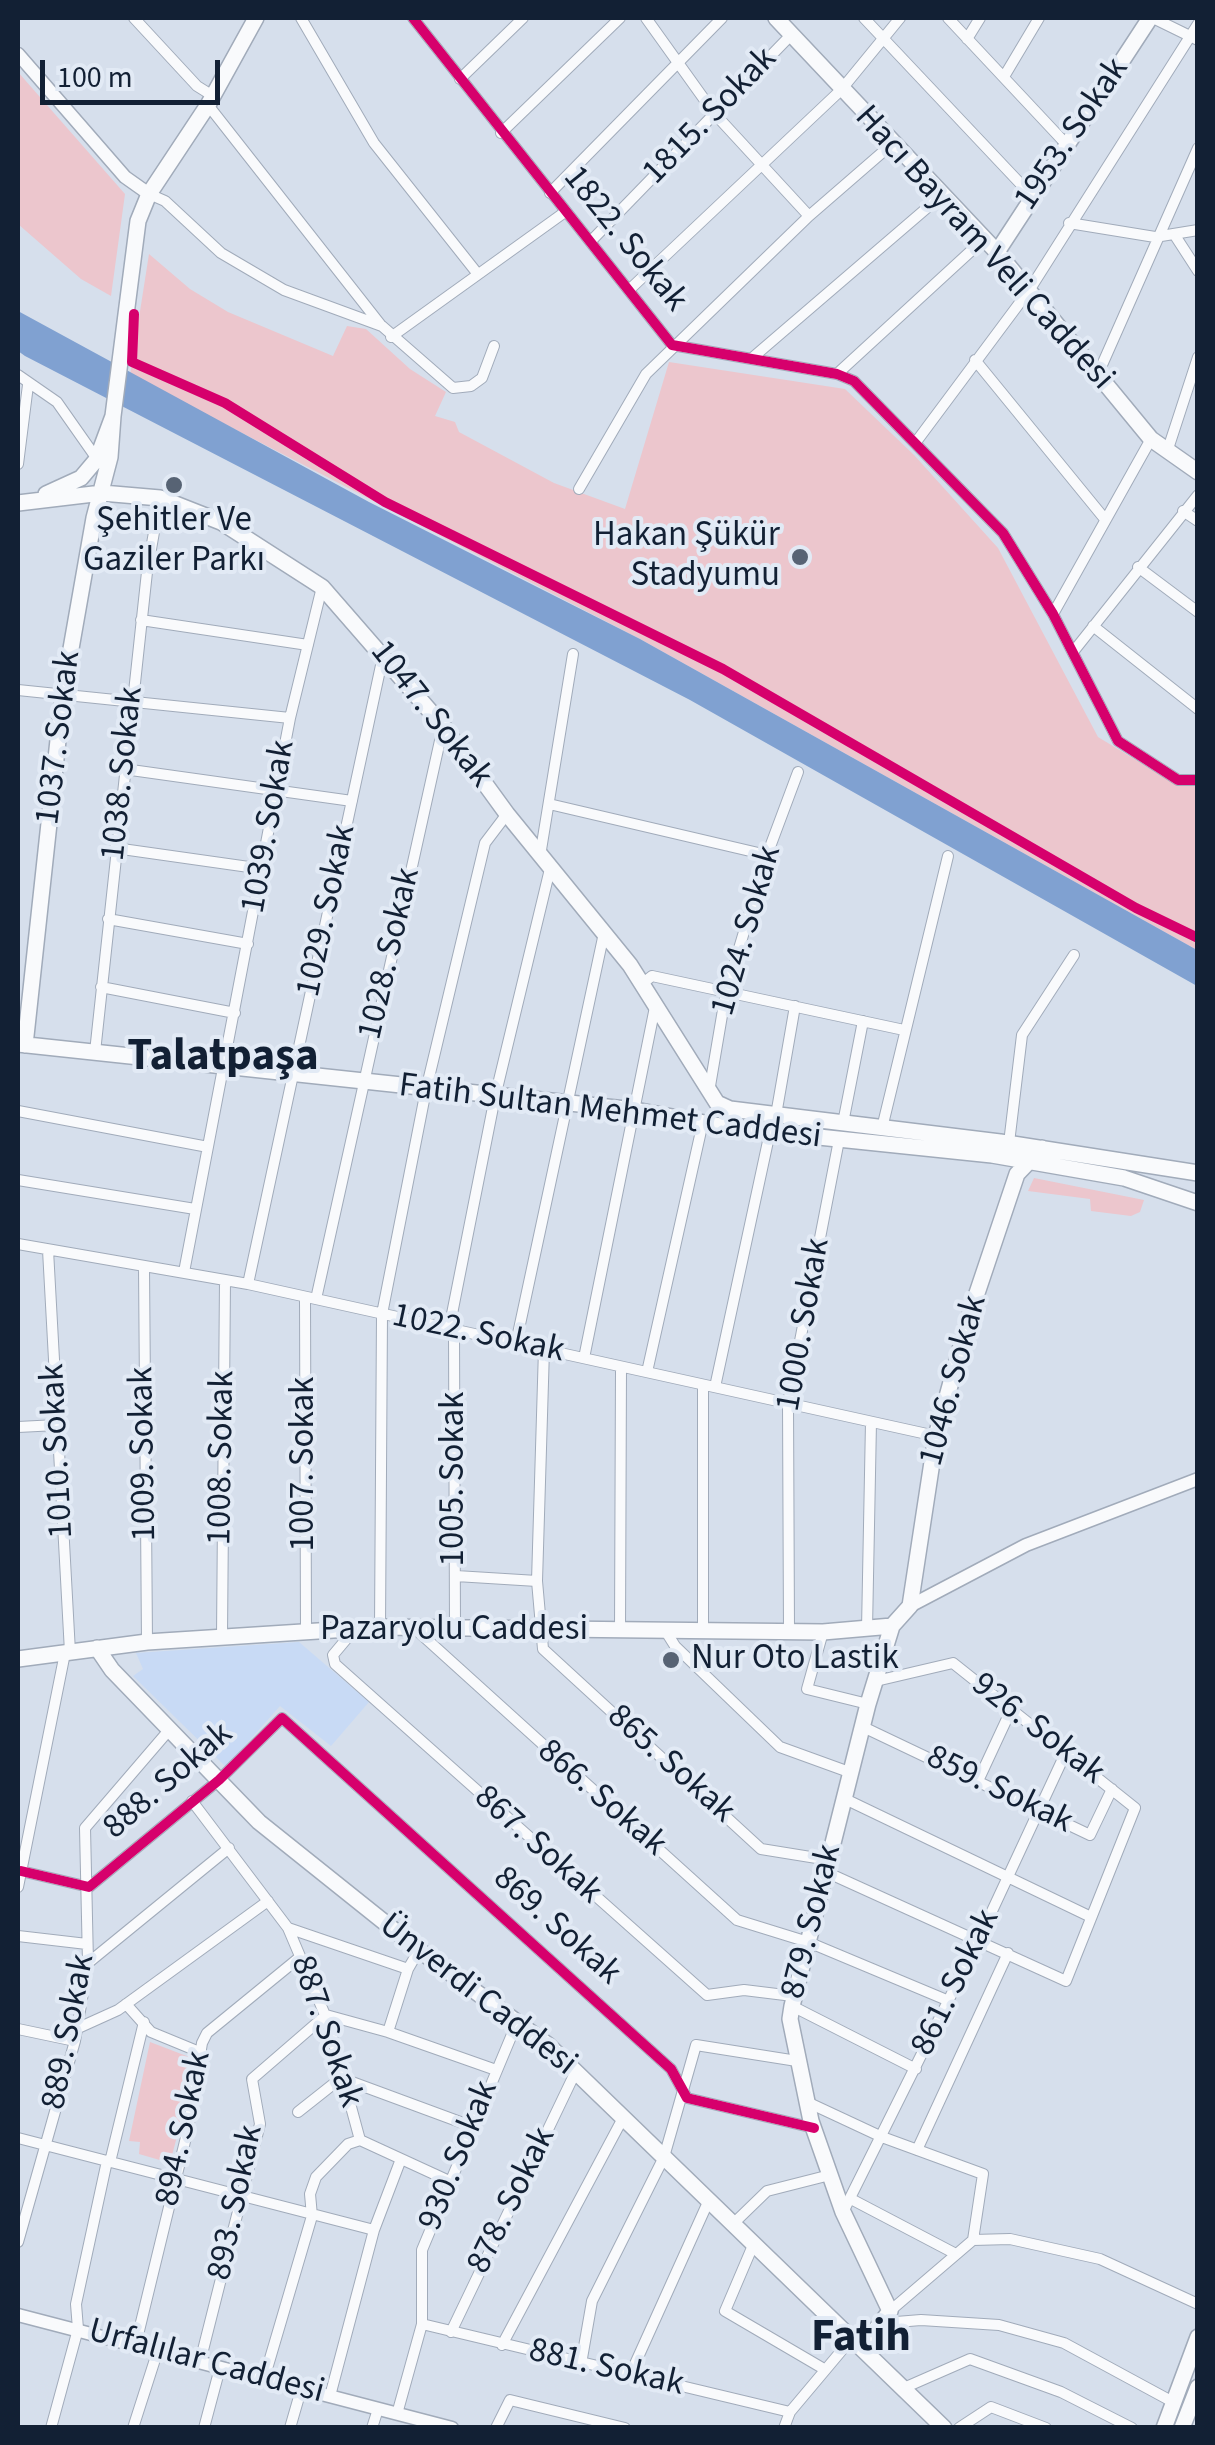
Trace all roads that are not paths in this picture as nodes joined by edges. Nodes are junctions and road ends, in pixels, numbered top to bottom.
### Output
1 (134, 18) edge
2 (256, 18) edge
3 (301, 18) edge
4 (428, 18) edge
5 (523, 18) edge
6 (620, 18) edge
7 (646, 18) edge
8 (722, 18) edge
9 (776, 18) edge
10 (864, 18) edge
11 (900, 18) edge
12 (948, 18) edge
13 (980, 18) edge
14 (1039, 18) edge
15 (1152, 18) edge
16 (416, 22) edge
17 (1198, 24) edge
18 (790, 36) junction
19 (883, 36) junction
20 (1193, 38) edge
21 (967, 39) junction
22 (18, 54) edge
23 (678, 62) junction
24 (1005, 74) junction
25 (460, 80) junction
26 (841, 90) junction
27 (210, 100) junction
28 (714, 113) junction
29 (501, 133) junction
30 (892, 144) junction
31 (1067, 145) junction
32 (1198, 148) edge
33 (762, 164) junction
34 (550, 193) junction
35 (150, 194) junction
36 (942, 195) junction
37 (1032, 196) junction
38 (564, 212) junction
39 (809, 216) junction
40 (1069, 223) junction
41 (1198, 230) edge
42 (1174, 234) junction
43 (1156, 237) junction
44 (984, 239) junction
45 (591, 242) junction
46 (997, 252) junction
47 (1198, 271) edge
48 (477, 273) junction
49 (1030, 289) junction
50 (629, 290) junction
51 (382, 326) junction
52 (391, 337) junction
53 (672, 345) junction
54 (494, 346) dead end
55 (1198, 357) edge
56 (752, 360) junction
57 (975, 360) junction
58 (837, 374) junction
59 (1098, 374) junction
60 (1195, 374) edge
61 (18, 375) edge
62 (28, 385) junction
63 (112, 416) junction
64 (1151, 438) junction
65 (916, 442) junction
66 (1167, 452) junction
67 (97, 459) junction
68 (18, 464) edge
69 (1198, 472) edge
70 (579, 489) dead end
71 (102, 493) junction
72 (1198, 495) edge
73 (160, 498) junction
74 (24, 502) edge
75 (1183, 510) junction
76 (1104, 518) junction
77 (1198, 520) edge
78 (1138, 567) junction
79 (322, 588) junction
80 (1198, 612) edge
81 (1053, 614) junction
82 (142, 620) junction
83 (1092, 626) junction
84 (308, 645) junction
85 (1073, 652) junction
86 (573, 654) dead end
87 (383, 655) junction
88 (18, 690) edge
89 (63, 694) junction
90 (132, 702) junction
91 (1198, 709) edge
92 (290, 718) junction
93 (443, 726) junction
94 (124, 769) junction
95 (798, 772) dead end
96 (1198, 780) edge
97 (276, 792) junction
98 (352, 801) junction
99 (549, 804) junction
100 (507, 814) junction
101 (115, 848) junction
102 (767, 855) junction
103 (948, 856) dead end
104 (545, 863) junction
105 (264, 869) junction
106 (108, 919) junction
107 (604, 933) junction
108 (248, 944) junction
109 (1074, 955) dead end
110 (643, 983) junction
111 (101, 987) junction
112 (726, 992) junction
113 (656, 1003) junction
114 (795, 1006) junction
115 (235, 1013) junction
116 (863, 1021) junction
117 (904, 1030) junction
118 (21, 1044) edge
119 (95, 1052) junction
120 (225, 1067) junction
121 (292, 1075) junction
122 (361, 1084) junction
123 (426, 1090) junction
124 (709, 1092) junction
125 (495, 1097) junction
126 (567, 1104) junction
127 (635, 1110) junction
128 (730, 1110) joint
129 (18, 1111) edge
130 (776, 1115) junction
131 (703, 1122) junction
132 (843, 1123) junction
133 (882, 1128) junction
134 (770, 1132) junction
135 (839, 1140) junction
136 (1009, 1143) junction
137 (208, 1147) junction
138 (1032, 1152) junction
139 (1198, 1172) edge
140 (18, 1180) edge
141 (1198, 1203) edge
142 (195, 1209) junction
143 (18, 1244) edge
144 (48, 1250) junction
145 (144, 1267) junction
146 (184, 1272) junction
147 (225, 1280) junction
148 (248, 1284) junction
149 (310, 1298) junction
150 (382, 1314) junction
151 (452, 1329) junction
152 (516, 1344) junction
153 (544, 1350) junction
154 (584, 1358) junction
155 (621, 1367) junction
156 (647, 1372) junction
157 (709, 1386) junction
158 (788, 1404) junction
159 (871, 1422) junction
160 (57, 1425) junction
161 (18, 1427) edge
162 (936, 1436) junction
163 (1198, 1478) edge
164 (456, 1576) junction
165 (537, 1581) junction
166 (910, 1606) junction
167 (412, 1626) junction
168 (892, 1626) junction
169 (380, 1627) junction
170 (455, 1628) junction
171 (540, 1629) junction
172 (867, 1629) junction
173 (354, 1630) junction
174 (666, 1630) junction
175 (703, 1630) junction
176 (620, 1631) junction
177 (789, 1631) junction
178 (306, 1632) junction
179 (823, 1632) junction
180 (222, 1636) junction
181 (147, 1642) junction
182 (97, 1648) junction
183 (68, 1653) junction
184 (18, 1659) edge
185 (876, 1681) junction
186 (868, 1704) junction
187 (1011, 1710) junction
188 (282, 1718) joint
189 (862, 1726) junction
190 (170, 1729) junction
191 (1066, 1752) junction
192 (848, 1772) junction
193 (219, 1780) junction
194 (978, 1781) junction
195 (1112, 1789) junction
196 (843, 1798) junction
197 (192, 1801) junction
198 (1038, 1810) junction
199 (230, 1848) junction
200 (827, 1866) junction
201 (22, 1871) junction
202 (1008, 1875) junction
203 (18, 1887) edge
204 (89, 1887) junction
205 (268, 1901) junction
206 (1091, 1917) junction
207 (288, 1928) junction
208 (18, 1936) edge
209 (980, 1939) junction
210 (808, 1942) junction
211 (87, 1944) junction
212 (419, 1950) junction
213 (1008, 1953) junction
214 (300, 1958) junction
215 (88, 1963) junction
216 (408, 1969) junction
217 (792, 2001) junction
218 (949, 2001) junction
219 (126, 2004) junction
220 (326, 2015) junction
221 (518, 2020) junction
222 (144, 2022) junction
223 (18, 2030) edge
224 (388, 2032) junction
225 (75, 2035) junction
226 (202, 2053) junction
227 (797, 2060) junction
228 (916, 2069) junction
229 (496, 2070) junction
230 (576, 2072) junction
231 (341, 2078) junction
232 (684, 2088) junction
233 (807, 2102) junction
234 (298, 2112) dead end
235 (623, 2118) junction
236 (471, 2126) junction
237 (814, 2128) junction
238 (882, 2137) junction
239 (18, 2138) edge
240 (360, 2140) junction
241 (46, 2146) junction
242 (917, 2150) junction
243 (664, 2157) junction
244 (401, 2159) junction
245 (109, 2161) junction
246 (830, 2175) junction
247 (175, 2178) junction
248 (447, 2180) junction
249 (242, 2196) junction
250 (710, 2200) junction
251 (847, 2205) junction
252 (312, 2216) junction
253 (734, 2222) junction
254 (374, 2230) junction
255 (972, 2240) junction
256 (18, 2242) edge
257 (754, 2242) junction
258 (954, 2253) junction
259 (1198, 2304) edge
260 (18, 2315) edge
261 (887, 2317) junction
262 (422, 2324) junction
263 (78, 2329) junction
264 (451, 2332) junction
265 (1198, 2337) edge
266 (858, 2341) junction
267 (136, 2343) junction
268 (502, 2345) junction
269 (158, 2350) junction
270 (200, 2362) junction
271 (581, 2364) junction
272 (220, 2368) junction
273 (824, 2369) junction
274 (630, 2375) junction
275 (264, 2379) junction
276 (1198, 2387) edge
277 (906, 2388) junction
278 (301, 2390) junction
279 (330, 2396) junction
280 (1172, 2402) junction
281 (378, 2409) junction
282 (790, 2412) junction
283 (397, 2414) junction
284 (1188, 2424) edge
285 (51, 2428) edge
286 (133, 2428) edge
287 (204, 2428) edge
288 (290, 2428) edge
289 (372, 2428) edge
290 (452, 2428) edge
291 (496, 2428) edge
292 (624, 2428) edge
293 (784, 2428) edge
294 (944, 2428) edge
295 (958, 2428) edge
296 (1046, 2428) edge
297 (1132, 2428) edge
298 (1164, 2428) edge

1 - 27 street
2 - 27 main road
3 - 48 street
4 - 16 street
5 - 25 street
6 - 29 street
7 - 23 street
8 - 23 street
9 - 18 main road, Hacı Bayram Veli Caddesi
10 - 19 street
11 - 19 street
12 - 21 street
13 - 21 street
14 - 24 street
15 - 20 street
15 - 31 main road, 1953. Sokak
16 - 25 street, 1822. Sokak
17 - 20 street
18 - 26 main road, Hacı Bayram Veli Caddesi
18 - 28 street, 1815. Sokak
19 - 26 street
19 - 37 street
20 - 40 street
21 - 24 street
22 - 35 street
23 - 28 street
23 - 34 street
24 - 31 street
25 - 29 street, 1822. Sokak
26 - 30 main road, Hacı Bayram Veli Caddesi
26 - 33 street
27 - 35 main road
27 - 51 street
28 - 33 street
28 - 45 street, 1815. Sokak
29 - 34 street, 1822. Sokak
30 - 36 main road, Hacı Bayram Veli Caddesi
30 - 39 street
31 - 37 main road, 1953. Sokak
32 - 43 street
33 - 39 street
33 - 50 street
34 - 38 street, 1822. Sokak
35 - 51 street
35 - 63 main road
36 - 44 main road, Hacı Bayram Veli Caddesi
36 - 56 street
37 - 46 main road, 1953. Sokak
38 - 45 street, 1822. Sokak
38 - 48 street
39 - 53 street
40 - 43 street
40 - 49 street
41 - 42 street
42 - 43 street
42 - 47 street
43 - 59 street
44 - 46 main road, Hacı Bayram Veli Caddesi
44 - 58 street
45 - 50 street, 1822. Sokak
46 - 49 main road, Hacı Bayram Veli Caddesi
48 - 52 street
49 - 57 street
49 - 59 main road, Hacı Bayram Veli Caddesi
50 - 53 street, 1822. Sokak
51 - 52 street
52 - 54 street
53 - 56 street, 1822. Sokak
53 - 70 street
55 - 60 street
56 - 58 street, 1822. Sokak
57 - 65 street
57 - 76 street
58 - 65 street, 1822. Sokak
59 - 64 main road, Hacı Bayram Veli Caddesi
60 - 66 street
61 - 62 street
62 - 67 street
62 - 68 street
63 - 67 main road
63 - 71 main road, 1037. Sokak
64 - 66 main road, Hacı Bayram Veli Caddesi
64 - 76 street
65 - 81 street, 1822. Sokak
66 - 69 main road, Hacı Bayram Veli Caddesi
67 - 74 main road
71 - 73 main road, 1047. Sokak
71 - 74 main road, 1047. Sokak
71 - 89 main road, 1037. Sokak
72 - 75 street
73 - 79 main road, 1047. Sokak
73 - 82 street, 1038. Sokak
75 - 77 street
75 - 78 street
76 - 81 street
78 - 80 street
78 - 83 street
79 - 84 street, 1039. Sokak
79 - 87 main road, 1047. Sokak
81 - 85 street, 1822. Sokak
82 - 84 street
82 - 90 street, 1038. Sokak
83 - 85 street
83 - 91 street
84 - 92 street, 1039. Sokak
85 - 96 street, 1822. Sokak
86 - 99 street, 1005. Sokak
87 - 93 main road, 1047. Sokak
87 - 98 street, 1029. Sokak
88 - 89 street
89 - 90 street
89 - 118 main road, 1037. Sokak
90 - 92 street
90 - 94 street, 1038. Sokak
92 - 97 street, 1039. Sokak
93 - 100 main road, 1047. Sokak
93 - 122 street, 1028. Sokak
94 - 97 street
94 - 101 street, 1038. Sokak
95 - 102 street, 1024. Sokak
97 - 98 street
97 - 105 street, 1039. Sokak
98 - 121 street, 1029. Sokak
99 - 102 street
99 - 104 street, 1005. Sokak
100 - 104 main road, 1047. Sokak
100 - 123 street
101 - 105 street
101 - 106 street, 1038. Sokak
102 - 112 street, 1024. Sokak
103 - 117 street
104 - 107 main road, 1047. Sokak
104 - 125 street, 1005. Sokak
105 - 108 street, 1039. Sokak
106 - 108 street
106 - 111 street, 1038. Sokak
107 - 110 main road, 1047. Sokak
107 - 126 street
108 - 115 street, 1039. Sokak
109 - 136 street
110 - 112 street
110 - 113 main road, 1047. Sokak
111 - 115 street
111 - 119 street, 1038. Sokak
112 - 114 street
112 - 124 street, 1024. Sokak
113 - 124 main road, 1047. Sokak
113 - 127 street
114 - 116 street
114 - 130 street
115 - 120 street, 1039. Sokak
116 - 117 street
116 - 132 street
117 - 133 street
118 - 119 main road, Fatih Sultan Mehmet Caddesi
119 - 120 main road, Fatih Sultan Mehmet Caddesi
120 - 121 main road, Fatih Sultan Mehmet Caddesi
120 - 137 street, 1039. Sokak
121 - 122 main road, Fatih Sultan Mehmet Caddesi
121 - 148 street, 1029. Sokak
122 - 123 main road, Fatih Sultan Mehmet Caddesi
122 - 149 street, 1028. Sokak
123 - 125 main road, Fatih Sultan Mehmet Caddesi
123 - 150 street
124 - 128 main road, 1047. Sokak
125 - 126 main road, Fatih Sultan Mehmet Caddesi
125 - 151 street, 1005. Sokak
126 - 127 main road, Fatih Sultan Mehmet Caddesi
126 - 152 street
127 - 131 main road, Fatih Sultan Mehmet Caddesi
127 - 154 street
128 - 130 main road, Fatih Sultan Mehmet Caddesi
129 - 137 street
130 - 132 main road, Fatih Sultan Mehmet Caddesi
131 - 134 main road, Fatih Sultan Mehmet Caddesi
131 - 156 street
132 - 133 main road, Fatih Sultan Mehmet Caddesi
133 - 136 main road, Fatih Sultan Mehmet Caddesi
134 - 135 main road, Fatih Sultan Mehmet Caddesi
134 - 157 street
135 - 138 main road, Fatih Sultan Mehmet Caddesi
135 - 158 street, 1000. Sokak
136 - 138 main road, Fatih Sultan Mehmet Caddesi
137 - 142 street, 1039. Sokak
138 - 139 main road
138 - 141 main road, Fatih Sultan Mehmet Caddesi
138 - 162 main road, 1046. Sokak
140 - 142 street
142 - 146 street, 1039. Sokak
143 - 144 street, 1022. Sokak
144 - 145 street, 1022. Sokak
144 - 160 street, 1010. Sokak
145 - 146 street, 1022. Sokak
145 - 181 street, 1009. Sokak
146 - 147 street, 1022. Sokak
147 - 148 street, 1022. Sokak
147 - 180 street, 1008. Sokak
148 - 149 street, 1022. Sokak
149 - 150 street, 1022. Sokak
149 - 178 street, 1007. Sokak
150 - 151 street, 1022. Sokak
150 - 169 street
151 - 152 street, 1022. Sokak
151 - 164 street, 1005. Sokak
152 - 153 street, 1022. Sokak
153 - 154 street, 1022. Sokak
153 - 165 street
154 - 155 street, 1022. Sokak
155 - 156 street, 1022. Sokak
155 - 176 street
156 - 157 street, 1022. Sokak
157 - 158 street, 1022. Sokak
157 - 175 street
158 - 159 street, 1022. Sokak
158 - 177 street, 1000. Sokak
159 - 162 street, 1022. Sokak
159 - 172 street
160 - 161 street
160 - 183 street, 1010. Sokak
162 - 166 main road, 1046. Sokak
163 - 166 street
164 - 165 street
164 - 170 street, 1005. Sokak
165 - 171 street
166 - 168 main road, 879. Sokak
167 - 169 main road, Pazaryolu Caddesi
167 - 170 main road, Pazaryolu Caddesi
167 - 210 street, 866. Sokak
168 - 172 main road, Pazaryolu Caddesi
168 - 185 main road, 879. Sokak
169 - 173 main road, Pazaryolu Caddesi
170 - 171 main road, Pazaryolu Caddesi
171 - 176 main road, Pazaryolu Caddesi
171 - 200 street, 865. Sokak
172 - 179 main road, Pazaryolu Caddesi
173 - 178 main road, Pazaryolu Caddesi
173 - 217 street, 867. Sokak
174 - 175 main road, Pazaryolu Caddesi
174 - 176 main road, Pazaryolu Caddesi
174 - 192 street
175 - 177 main road, Pazaryolu Caddesi
177 - 179 main road, Pazaryolu Caddesi
178 - 180 main road, Pazaryolu Caddesi
179 - 186 street
180 - 181 main road, Pazaryolu Caddesi
181 - 182 main road, Pazaryolu Caddesi
182 - 183 main road, Pazaryolu Caddesi
182 - 190 main road, Ünverdi Caddesi
183 - 184 main road, Pazaryolu Caddesi
183 - 201 street, 1010. Sokak
185 - 186 main road, 879. Sokak
185 - 187 street, 926. Sokak
186 - 189 main road, 879. Sokak
187 - 191 street, 926. Sokak
187 - 194 street
188 - 193 street, 888. Sokak
188 - 232 street, 869. Sokak
189 - 192 main road, 879. Sokak
189 - 194 street, 859. Sokak
190 - 193 main road, Ünverdi Caddesi
190 - 204 street, 889. Sokak
191 - 195 street, 926. Sokak
191 - 198 street, 861. Sokak
192 - 196 main road, 879. Sokak
193 - 197 street, 888. Sokak
193 - 212 main road, Ünverdi Caddesi
194 - 198 street, 859. Sokak
195 - 198 street, 859. Sokak
195 - 206 street, 926. Sokak
196 - 200 main road, 879. Sokak
196 - 202 street
197 - 199 street, 887. Sokak
197 - 204 street, 888. Sokak
198 - 202 street, 861. Sokak
199 - 205 street, 887. Sokak
199 - 215 street
200 - 209 street, 865. Sokak
200 - 210 main road, 879. Sokak
201 - 203 street, 1010. Sokak
201 - 204 street
202 - 206 street
202 - 209 street, 861. Sokak
204 - 211 street, 889. Sokak
205 - 207 street, 887. Sokak
205 - 219 street
206 - 213 street, 865. Sokak
207 - 214 street, 887. Sokak
207 - 216 street
208 - 211 street
209 - 213 street, 865. Sokak
209 - 218 street, 861. Sokak
210 - 217 main road, 879. Sokak
210 - 218 street, 866. Sokak
211 - 215 street, 889. Sokak
212 - 216 street
212 - 221 main road, Ünverdi Caddesi
213 - 242 street
214 - 220 street, 887. Sokak
214 - 226 street, 894. Sokak
215 - 225 street, 889. Sokak
216 - 224 street
217 - 227 main road, 879. Sokak
217 - 228 street
218 - 228 street, 861. Sokak
219 - 222 street
219 - 225 street
220 - 224 street
220 - 231 street, 887. Sokak
220 - 249 street, 893. Sokak
221 - 229 street, 930. Sokak
221 - 230 main road, Ünverdi Caddesi
222 - 226 street
222 - 245 street
223 - 225 street
224 - 229 street
225 - 241 street, 889. Sokak
226 - 247 street, 894. Sokak
227 - 232 street
227 - 233 main road, 879. Sokak
228 - 238 street, 861. Sokak
229 - 236 street, 930. Sokak
230 - 235 main road, Ünverdi Caddesi
230 - 264 street, 878. Sokak
231 - 234 street
231 - 236 street
231 - 240 street, 887. Sokak
232 - 237 street, 869. Sokak
232 - 243 street
233 - 237 main road, 879. Sokak
233 - 238 street
235 - 243 main road, Ünverdi Caddesi
235 - 268 street
236 - 248 street, 930. Sokak
237 - 246 main road, 879. Sokak
238 - 242 street
238 - 251 street, 861. Sokak
239 - 241 street
240 - 244 street, 887. Sokak
240 - 252 street
241 - 245 street
241 - 256 street, 889. Sokak
242 - 255 street
243 - 250 main road, Ünverdi Caddesi
243 - 271 street
244 - 248 street, 887. Sokak
244 - 254 street
245 - 247 street
245 - 263 street
246 - 251 main road, 879. Sokak
246 - 253 street
247 - 249 street
247 - 267 street, 894. Sokak
248 - 262 street, 930. Sokak
249 - 252 street
249 - 270 street, 893. Sokak
250 - 253 main road, Ünverdi Caddesi
250 - 274 street
251 - 258 street
251 - 261 main road, 879. Sokak
252 - 254 street
252 - 275 street
253 - 257 main road, Ünverdi Caddesi
254 - 279 street
255 - 258 street
255 - 259 street
257 - 266 main road, Ünverdi Caddesi
257 - 273 street
258 - 261 street
260 - 263 street, Urfalılar Caddesi
261 - 266 main road
261 - 280 street
262 - 264 street, 881. Sokak
262 - 283 street, 930. Sokak
263 - 267 street, Urfalılar Caddesi
263 - 285 street
264 - 268 street, 881. Sokak
265 - 280 main road
266 - 273 street
266 - 277 main road, Ünverdi Caddesi
267 - 269 street, Urfalılar Caddesi
268 - 271 street, 881. Sokak
269 - 270 street, Urfalılar Caddesi
269 - 286 street
270 - 272 street, Urfalılar Caddesi
271 - 274 street, 881. Sokak
272 - 275 street, Urfalılar Caddesi
272 - 287 street
273 - 282 street
274 - 282 street, 881. Sokak
275 - 278 street, Urfalılar Caddesi
276 - 284 main road
277 - 294 main road, Ünverdi Caddesi
277 - 297 street
278 - 279 street, Urfalılar Caddesi
278 - 288 street
279 - 281 street, Urfalılar Caddesi
280 - 298 main road
281 - 283 street, Urfalılar Caddesi
281 - 289 street
282 - 293 street
283 - 290 street, Urfalılar Caddesi
291 - 292 street
295 - 296 street

